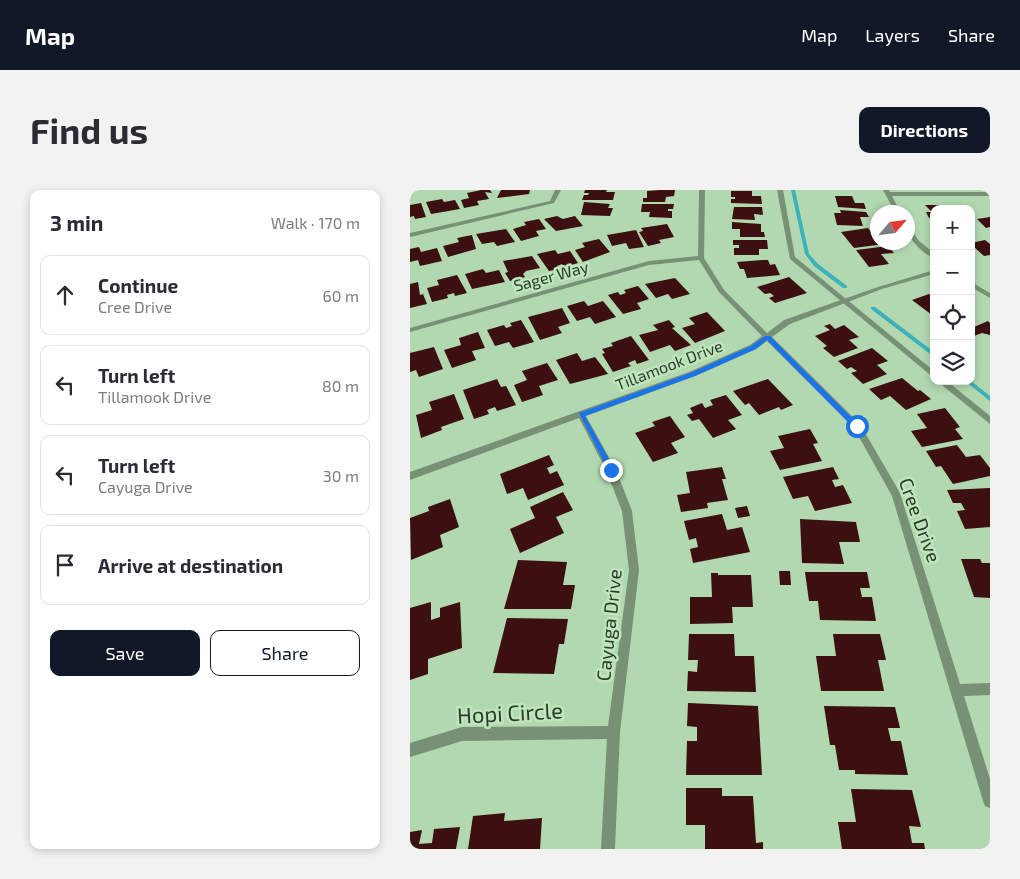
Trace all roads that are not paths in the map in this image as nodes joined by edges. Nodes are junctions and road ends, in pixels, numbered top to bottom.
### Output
1 (558, 190) edge
2 (702, 190) edge
3 (780, 190) edge
4 (887, 192) edge
5 (990, 194) edge
6 (894, 205) edge
7 (410, 235) edge
8 (915, 239) edge
9 (930, 253) edge
10 (701, 258) junction
11 (930, 273) edge
12 (975, 287) edge
13 (990, 296) edge
14 (843, 302) junction
15 (410, 330) edge
16 (768, 337) junction
17 (930, 372) edge
18 (946, 385) edge
19 (581, 415) junction
20 (990, 420) edge
21 (410, 476) edge
22 (990, 689) edge
23 (956, 690) junction
24 (614, 732) junction
25 (410, 750) edge
26 (990, 801) edge
27 (608, 849) edge

1 - 7 street
2 - 10 street
3 - 14 street
4 - 5 street
4 - 6 street
8 - 9 street
10 - 15 street, Sager Way
10 - 16 street, Cree Drive
11 - 14 street, Tillamook Drive
12 - 13 street
14 - 16 street, Tillamook Drive
14 - 17 street
16 - 19 street, Tillamook Drive
16 - 23 street, Cree Drive
18 - 20 street
19 - 21 street, Tillamook Drive
19 - 24 street, Cayuga Drive
22 - 23 street
23 - 26 street, Cree Drive
24 - 25 street, Hopi Circle
24 - 27 street, Cayuga Drive

